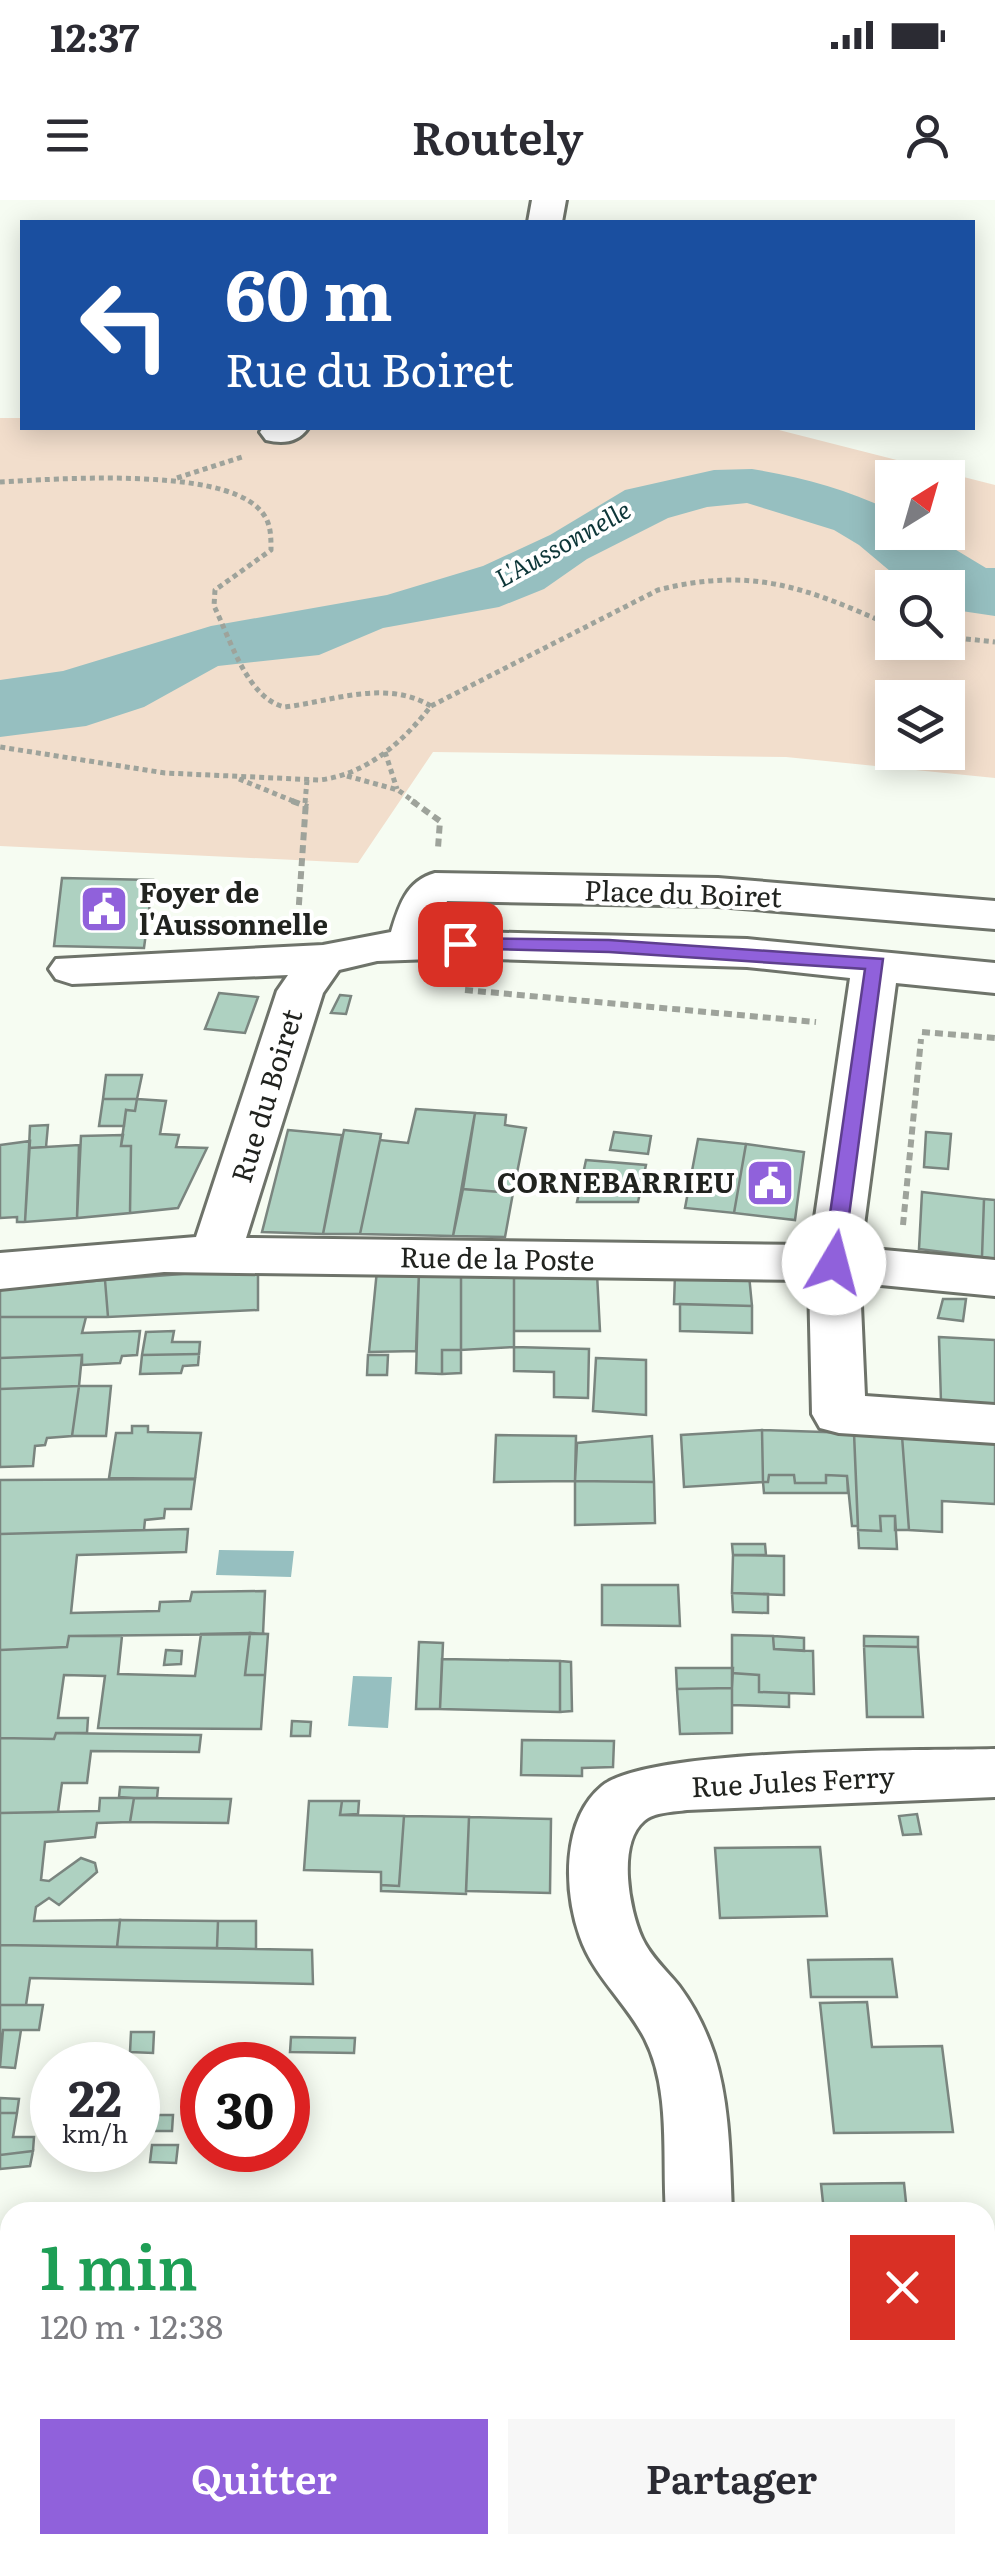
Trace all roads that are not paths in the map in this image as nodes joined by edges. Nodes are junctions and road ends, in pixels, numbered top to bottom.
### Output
1 (995, 915) edge
2 (409, 946) junction
3 (323, 959) junction
4 (876, 964) junction
5 (72, 970) dead end
6 (995, 978) edge
7 (215, 1255) junction
8 (834, 1263) junction
9 (0, 1271) edge
10 (995, 1278) edge
11 (995, 1424) edge
12 (995, 1772) edge
13 (698, 2202) edge

1 - 2 street, Place du Boiret
2 - 3 street
2 - 4 street
3 - 5 street
3 - 7 street, Rue du Boiret
4 - 6 street
4 - 8 street
7 - 8 street, Rue de la Poste
7 - 9 street, Rue de la Poste
8 - 10 street, Rue de la Poste
8 - 11 street
12 - 13 street, Rue Jules Ferry

